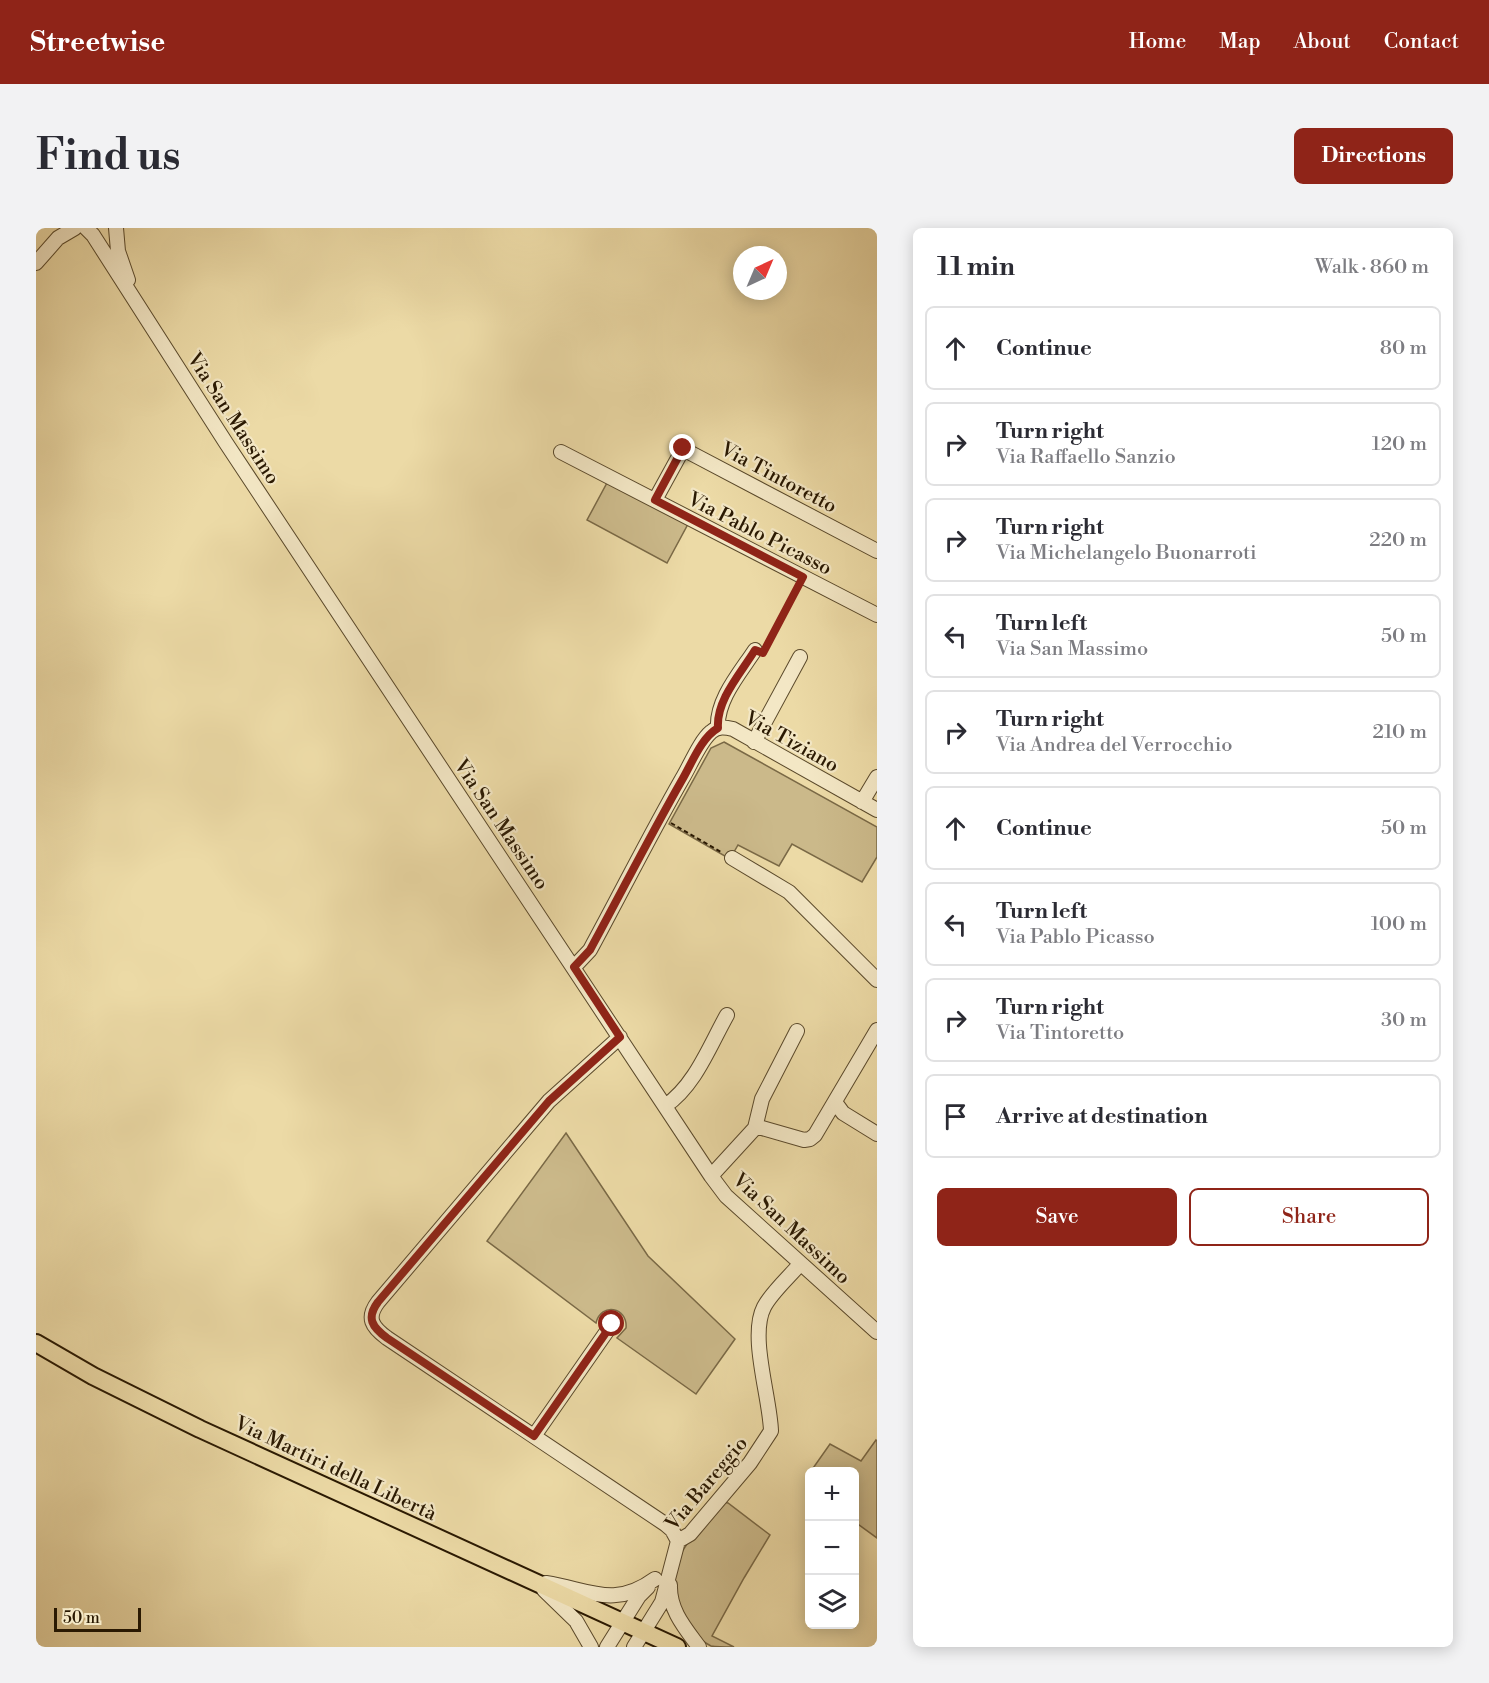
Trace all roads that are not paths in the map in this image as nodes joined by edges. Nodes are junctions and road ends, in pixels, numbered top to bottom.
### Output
1 (55, 228) edge
2 (75, 228) edge
3 (86, 228) edge
4 (116, 228) edge
5 (36, 262) edge
6 (136, 302) junction
7 (561, 452) dead end
8 (655, 500) junction
9 (877, 551) edge
10 (876, 612) edge
11 (755, 650) road end
12 (800, 657) dead end
13 (718, 728) junction
14 (754, 742) junction
15 (877, 777) edge
16 (862, 802) junction
17 (877, 810) edge
18 (732, 858) road end
19 (574, 967) junction
20 (877, 980) edge
21 (728, 1015) dead end
22 (877, 1030) edge
23 (797, 1032) dead end
24 (620, 1037) junction
25 (835, 1102) junction
26 (665, 1106) junction
27 (755, 1128) junction
28 (877, 1134) edge
29 (711, 1176) junction
30 (783, 1248) junction
31 (800, 1264) junction
32 (784, 1283) junction
33 (612, 1324) dead end
34 (877, 1332) edge
35 (36, 1343) edge
36 (534, 1436) junction
37 (678, 1541) junction
38 (672, 1562) junction
39 (670, 1577) junction
40 (655, 1580) junction
41 (533, 1581) junction
42 (622, 1622) junction
43 (644, 1632) junction
44 (591, 1647) edge
45 (607, 1647) edge
46 (634, 1647) edge
47 (677, 1647) edge
48 (699, 1647) edge

1 - 5 street
2 - 5 street
3 - 6 street, Via San Massimo
4 - 6 street, Via San Massimo
6 - 19 street, Via San Massimo
7 - 8 street, Via Pablo Picasso
8 - 9 street, Via Tintoretto
8 - 10 street, Via Pablo Picasso
11 - 13 street
12 - 14 street
13 - 14 street, Via Tiziano
13 - 19 street
14 - 16 street, Via Tiziano
15 - 16 street
16 - 17 street, Via Tiziano
18 - 20 street
19 - 24 street, Via San Massimo
21 - 26 street
22 - 25 street
23 - 27 street
24 - 26 street, Via San Massimo
24 - 36 street
25 - 27 street
25 - 28 street
26 - 29 street, Via San Massimo
27 - 29 street
29 - 30 street, Via San Massimo
30 - 31 street, Via San Massimo
30 - 32 street
31 - 32 street, Via Bareggio
31 - 34 street, Via San Massimo
32 - 37 street, Via Bareggio
33 - 36 street
35 - 41 main road, Via Martiri della Libertà
36 - 37 street
37 - 38 street, Via Bareggio
38 - 39 street, Via Bareggio
38 - 40 street, Via Bareggio
39 - 43 street, Via Bareggio
39 - 48 street, Via Bareggio
40 - 41 street, Via Bareggio
40 - 42 street, Via Bareggio
41 - 42 main road, Via Martiri della Libertà
41 - 44 street
42 - 43 main road, Via Martiri della Libertà
42 - 45 street, Via Bareggio
43 - 46 street, Via Bareggio
43 - 47 main road, Via Martiri della Libertà

